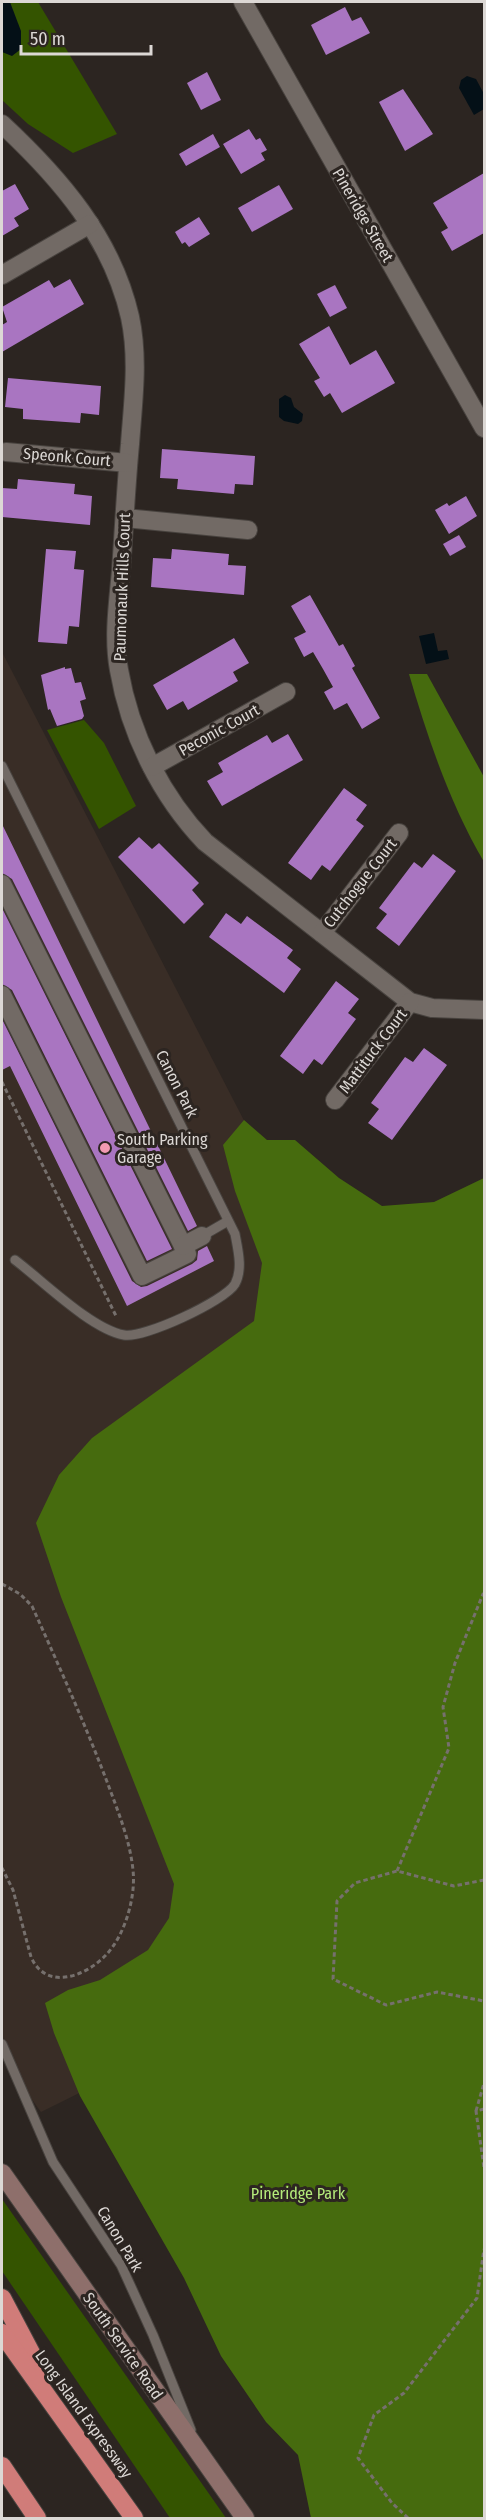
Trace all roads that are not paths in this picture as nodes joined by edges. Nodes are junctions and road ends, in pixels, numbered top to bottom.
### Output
1 (243, 2) edge
2 (2, 124) edge
3 (90, 224) junction
4 (2, 275) edge
5 (484, 428) edge
6 (6, 452) dead end
7 (128, 463) junction
8 (125, 518) junction
9 (248, 530) dead end
10 (286, 692) dead end
11 (2, 766) edge
12 (152, 767) junction
13 (399, 833) dead end
14 (2, 884) edge
15 (322, 933) junction
16 (2, 995) edge
17 (410, 1002) junction
18 (484, 1010) edge
19 (335, 1100) dead end
20 (228, 1221) junction
21 (202, 1236) joint
22 (183, 1246) junction
23 (15, 1260) dead end
24 (2, 2044) edge
25 (2, 2174) edge
26 (2, 2298) edge
27 (2, 2333) edge
28 (62, 2415) junction
29 (201, 2455) junction
30 (2, 2466) edge
31 (38, 2518) edge
32 (134, 2518) edge
33 (245, 2518) edge

1 - 5 street, Pineridge Street
2 - 3 street, Paumonauk Hills Court
3 - 4 street
3 - 7 street, Paumonauk Hills Court
6 - 7 street, Speonk Court
7 - 8 street, Paumonauk Hills Court
8 - 9 street
8 - 12 street, Paumonauk Hills Court
10 - 12 street, Peconic Court
11 - 20 lane, Canon Park
12 - 15 street, Paumonauk Hills Court
13 - 15 street, Cutchogue Court
14 - 22 street
15 - 17 street, Paumonauk Hills Court
16 - 22 street
17 - 18 street, Paumonauk Hills Court
17 - 19 street, Mattituck Court
20 - 21 lane
20 - 23 lane, Canon Park
21 - 22 street
24 - 29 lane, Canon Park
25 - 29 main road, South Service Road
26 - 28 highway
27 - 28 highway, Long Island Expressway
28 - 32 highway, Long Island Expressway
29 - 33 main road, South Service Road
30 - 31 highway

